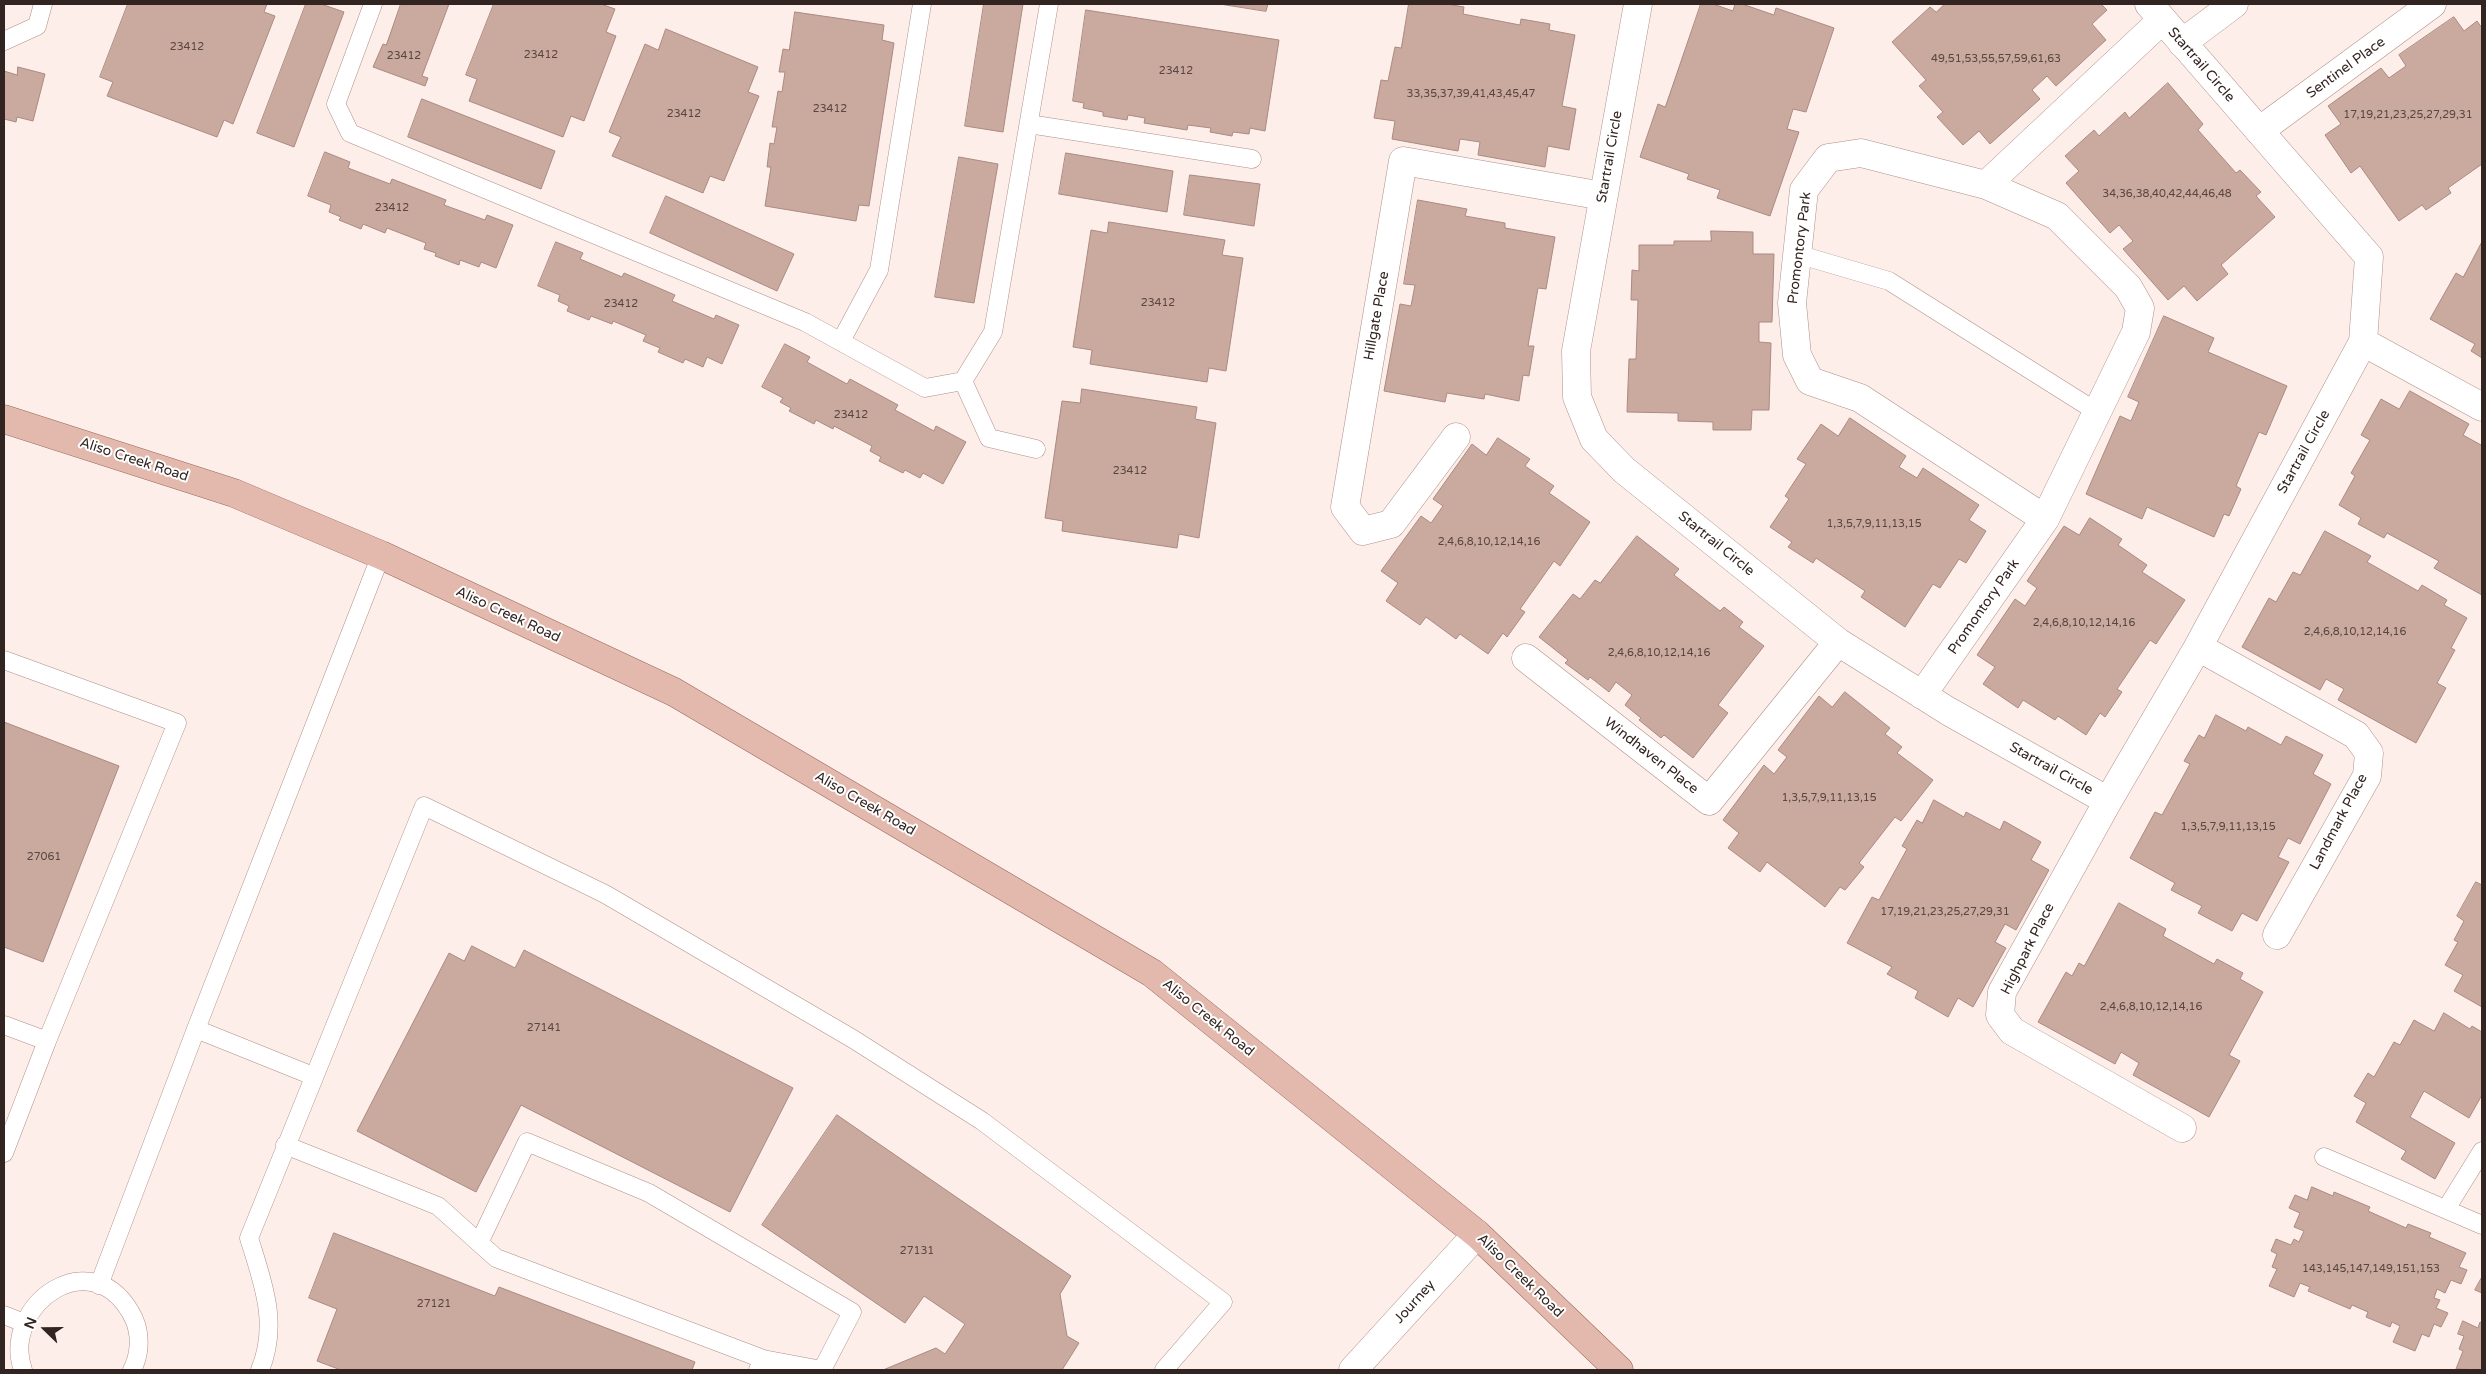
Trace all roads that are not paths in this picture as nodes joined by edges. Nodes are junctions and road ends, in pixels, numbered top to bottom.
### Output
1 (43, 4) edge
2 (373, 4) edge
3 (922, 4) edge
4 (1049, 4) edge
5 (1638, 4) edge
6 (2234, 4) edge
7 (2432, 4) edge
8 (2156, 12) edge
9 (4, 41) edge
10 (2182, 43) junction
11 (1029, 124) junction
12 (2259, 131) junction
13 (1252, 159) dead end
14 (1986, 185) junction
15 (1603, 196) junction
16 (1797, 254) junction
17 (840, 341) junction
18 (2363, 342) junction
19 (963, 381) junction
20 (2482, 407) edge
21 (2097, 412) junction
22 (4, 419) edge
23 (1456, 437) dead end
24 (1036, 449) dead end
25 (2045, 519) junction
26 (381, 555) junction
27 (1838, 642) junction
28 (2198, 646) junction
29 (1526, 658) dead end
30 (4, 660) edge
31 (1922, 695) junction
32 (2108, 801) junction
33 (2277, 934) dead end
34 (4, 1025) edge
35 (196, 1029) junction
36 (47, 1041) junction
37 (313, 1076) junction
38 (2182, 1128) dead end
39 (284, 1145) junction
40 (2482, 1151) edge
41 (4, 1153) edge
42 (2324, 1157) dead end
43 (2446, 1209) junction
44 (2482, 1225) edge
45 (1477, 1234) junction
46 (479, 1243) junction
47 (99, 1285) junction
48 (12, 1318) edge
49 (761, 1364) edge
50 (139, 1368) edge
51 (23, 1370) edge
52 (260, 1370) edge
53 (1164, 1370) edge
54 (1353, 1370) edge
55 (1619, 1370) edge

1 - 9 lane
2 - 17 lane
3 - 17 lane
4 - 11 lane
5 - 15 street, Startrail Circle
6 - 10 street
7 - 12 street, Sentinel Place
8 - 10 street, Startrail Circle
8 - 14 street
10 - 12 street, Startrail Circle
11 - 13 lane
11 - 19 lane
12 - 18 street, Startrail Circle
14 - 16 street, Promontory Park
14 - 21 street, Promontory Park
15 - 23 street, Hillgate Place
15 - 27 street, Startrail Circle
16 - 21 lane
16 - 25 street, Promontory Park
17 - 19 lane
18 - 20 street
18 - 28 street, Startrail Circle
19 - 24 lane
21 - 25 street, Promontory Park
22 - 26 main road, Aliso Creek Road
25 - 31 street, Promontory Park
26 - 35 lane
26 - 45 main road, Aliso Creek Road
27 - 29 street, Windhaven Place
27 - 31 street, Startrail Circle
28 - 32 street, Startrail Circle
28 - 33 street, Landmark Place
30 - 36 lane
31 - 32 street, Startrail Circle
32 - 38 street, Highpark Place
34 - 36 lane
35 - 37 lane
35 - 47 lane
36 - 41 lane
37 - 39 lane
37 - 53 lane
39 - 46 lane
39 - 52 lane
40 - 43 lane
42 - 43 lane
43 - 44 lane
45 - 54 street, Journey
45 - 55 main road, Aliso Creek Road
46 - 49 lane
46 - 49 lane
47 - 48 lane
47 - 50 lane
48 - 51 lane

